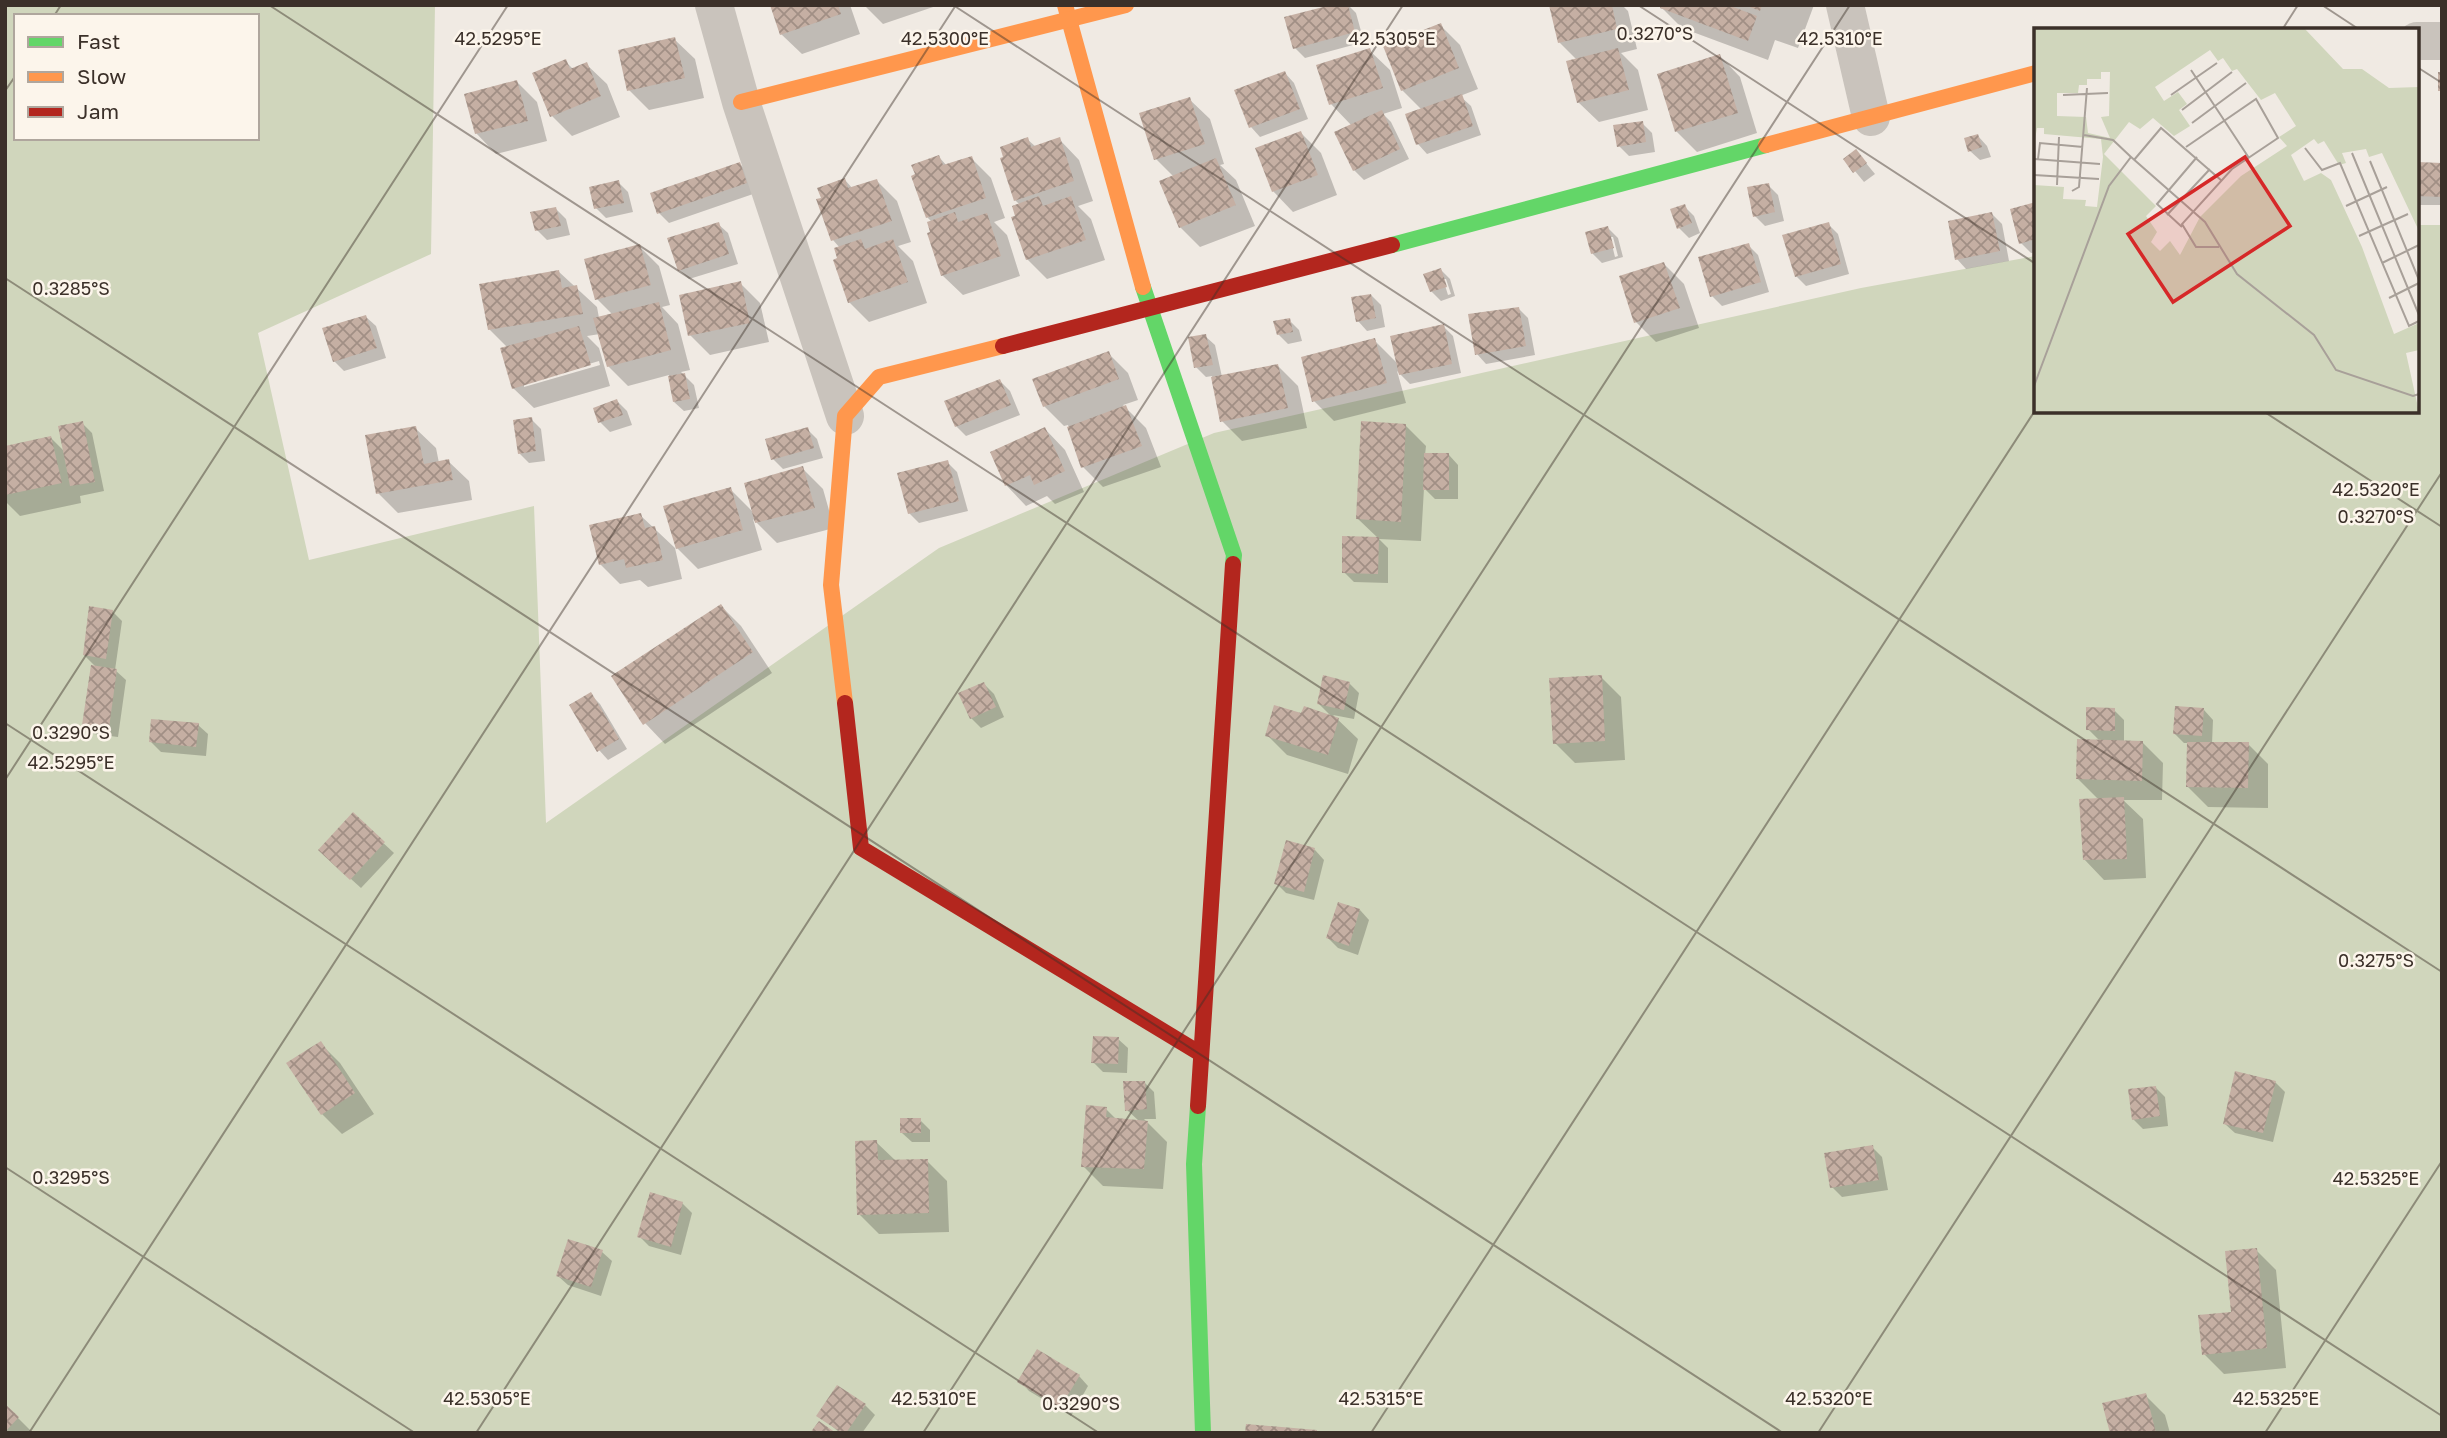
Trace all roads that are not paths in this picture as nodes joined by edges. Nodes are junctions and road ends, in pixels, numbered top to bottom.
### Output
1 (714, 5) edge
2 (1126, 5) edge
3 (1845, 5) edge
4 (1067, 13) edge
5 (2419, 41) edge
6 (2442, 41) edge
7 (2034, 74) edge
8 (741, 102) junction
9 (1871, 117) junction
10 (1149, 310) junction
11 (845, 416) junction
12 (1201, 1054) junction
13 (1203, 1433) edge

1 - 8 street
2 - 4 street
3 - 9 street
4 - 8 street
4 - 10 street
5 - 6 street
7 - 9 street
8 - 11 street
9 - 10 street
10 - 11 street
10 - 12 street
11 - 12 street
12 - 13 street

